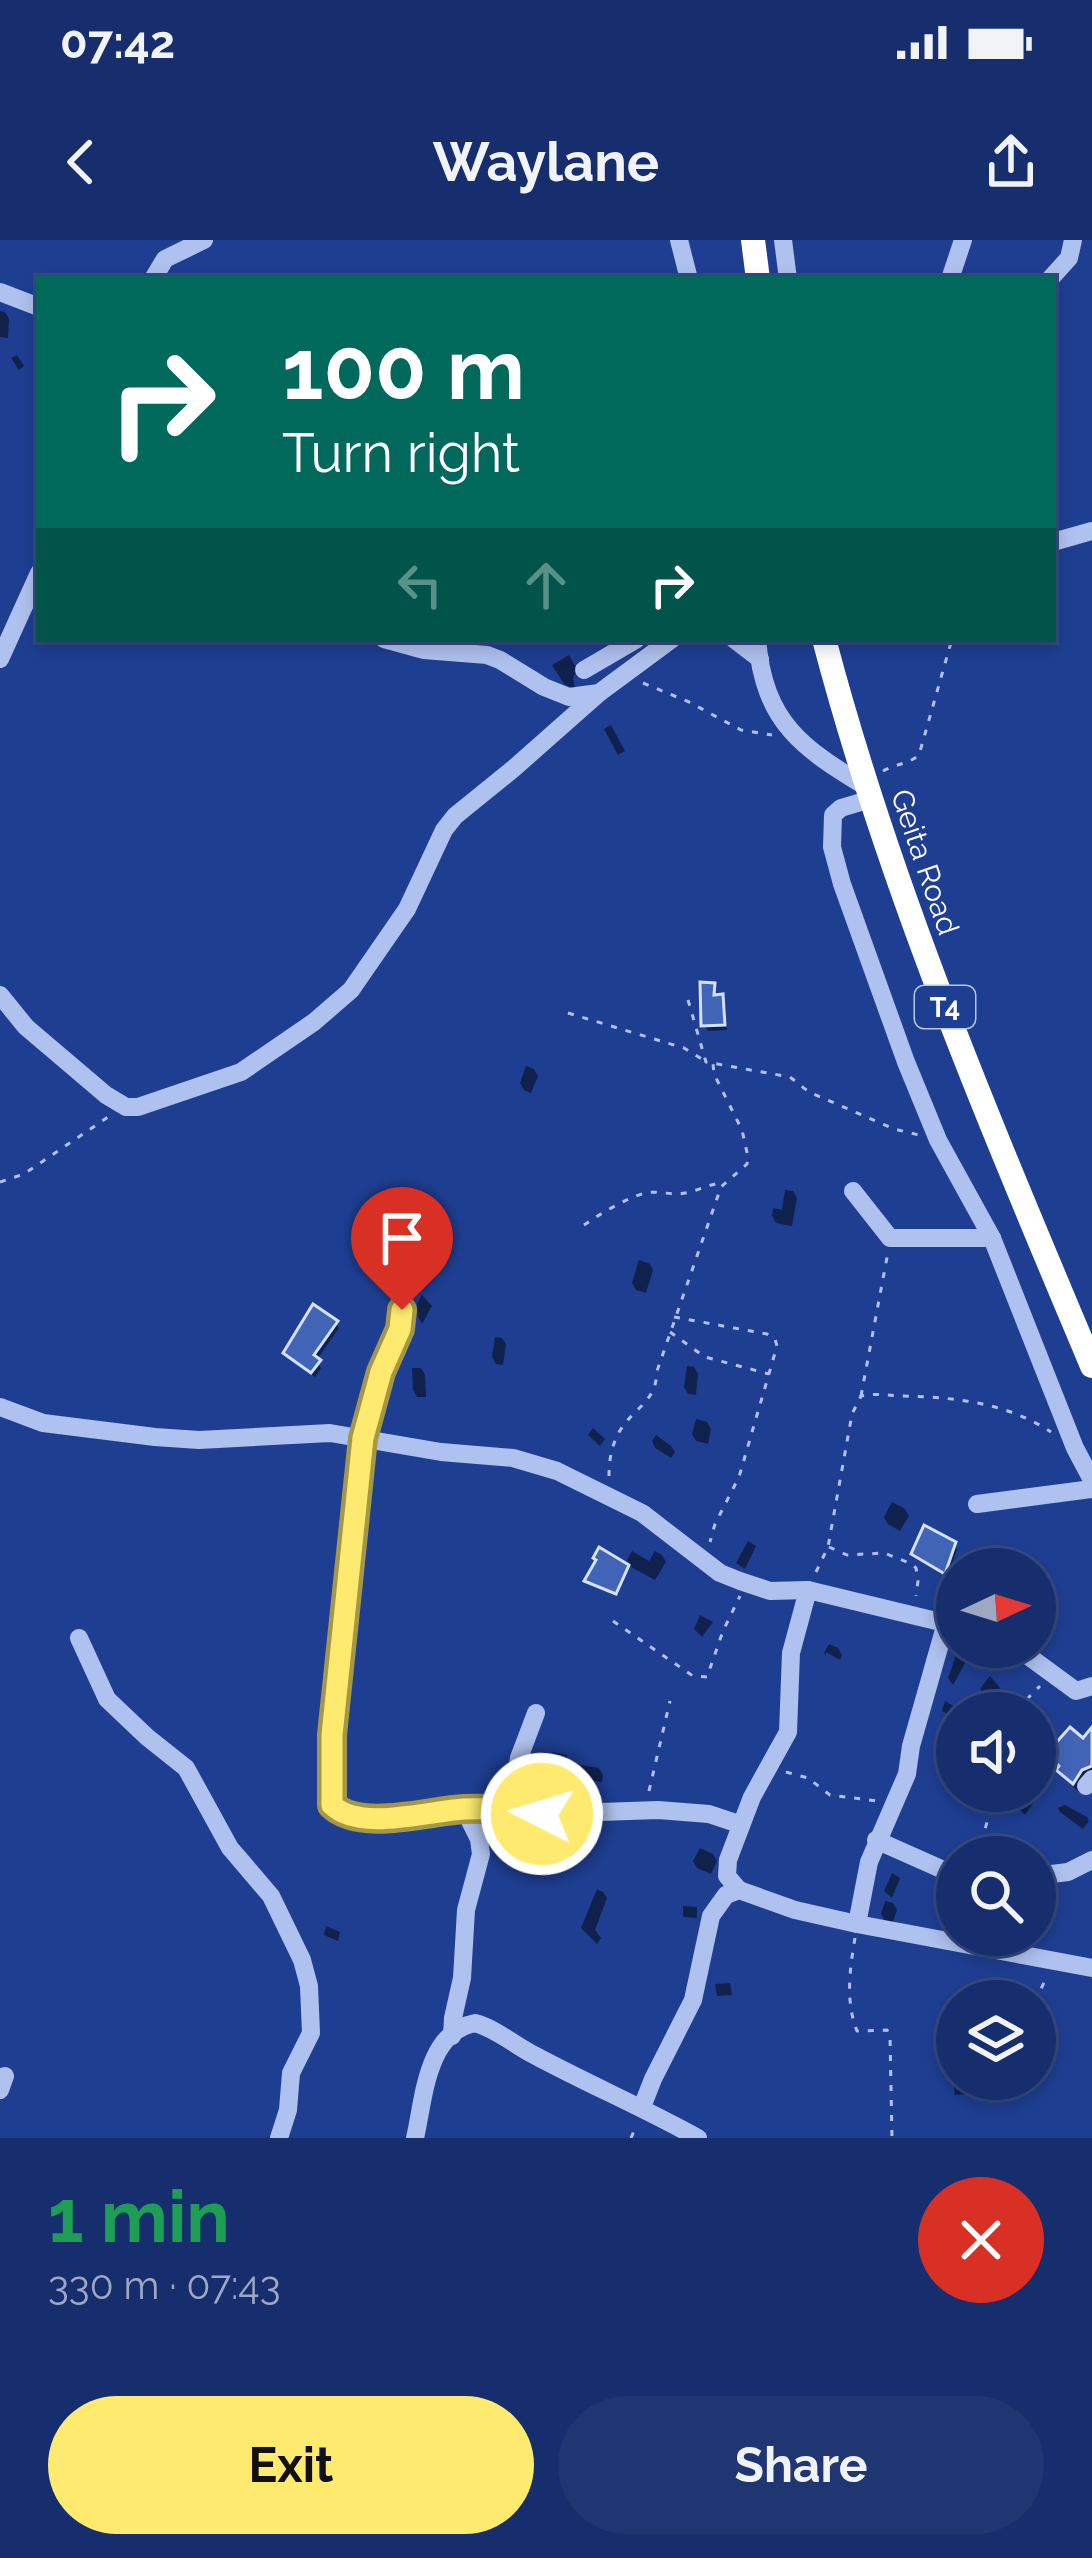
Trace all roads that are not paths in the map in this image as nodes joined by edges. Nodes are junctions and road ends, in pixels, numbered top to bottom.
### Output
1 (204, 240) edge
2 (679, 240) edge
3 (753, 240) edge
4 (783, 240) edge
5 (964, 240) edge
6 (1073, 240) edge
7 (155, 276) edge
8 (688, 276) edge
9 (758, 276) edge
10 (788, 276) edge
11 (951, 276) edge
12 (1053, 276) edge
13 (0, 292) edge
14 (36, 306) edge
15 (1092, 530) edge
16 (1056, 541) edge
17 (36, 580) edge
18 (395, 642) edge
19 (632, 642) edge
20 (668, 642) edge
21 (825, 642) edge
22 (758, 649) edge
23 (0, 659) edge
24 (584, 670) dead end
25 (599, 693) junction
26 (869, 794) junction
27 (0, 995) edge
28 (853, 1191) dead end
29 (992, 1238) junction
30 (402, 1310) dead end
31 (1092, 1366) edge
32 (0, 1407) edge
33 (363, 1438) junction
34 (1092, 1480) edge
35 (1092, 1490) edge
36 (977, 1504) dead end
37 (808, 1590) junction
38 (936, 1622) edge
39 (79, 1638) dead end
40 (937, 1668) edge
41 (1049, 1668) edge
42 (1076, 1685) edge
43 (1092, 1704) edge
44 (536, 1713) dead end
45 (464, 1809) junction
46 (510, 1810) junction
47 (740, 1824) junction
48 (876, 1840) junction
49 (1092, 1860) edge
50 (936, 1867) edge
51 (1056, 1873) edge
52 (740, 1890) junction
53 (857, 1924) junction
54 (1092, 1968) edge
55 (452, 2036) junction
56 (642, 2107) junction
57 (279, 2138) edge
58 (415, 2138) edge
59 (698, 2138) edge

1 - 7 street
2 - 8 street
3 - 9 highway
4 - 10 street
5 - 11 street
6 - 12 street
13 - 14 street
15 - 16 street
17 - 23 street
18 - 25 street
19 - 24 street
20 - 25 street
21 - 26 highway, Geita Road / T4
22 - 26 street
25 - 27 street
26 - 29 street
26 - 31 highway, Geita Road / T4
28 - 29 street
29 - 34 street
30 - 33 street
32 - 33 street
33 - 37 street
33 - 45 street
35 - 36 street
37 - 38 street
37 - 47 street
39 - 57 street
40 - 48 street
41 - 42 street
42 - 43 street
44 - 46 street
45 - 46 street
45 - 55 street
46 - 47 street
47 - 52 street
48 - 50 street
48 - 53 street
49 - 51 street
52 - 53 street
52 - 56 street
53 - 54 street
55 - 56 street
55 - 58 street
56 - 59 street

